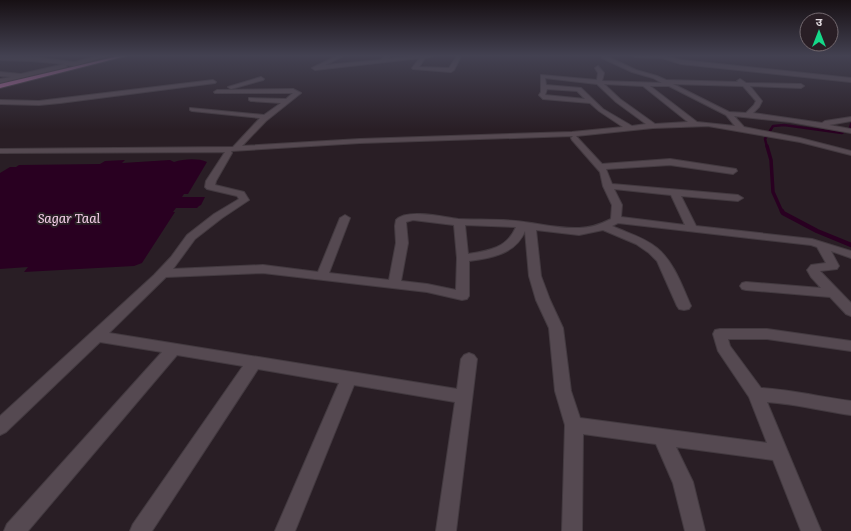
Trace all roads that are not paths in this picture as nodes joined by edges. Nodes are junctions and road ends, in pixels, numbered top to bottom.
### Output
1 (17, 81) edge
2 (18, 81) edge
3 (255, 81) edge
4 (543, 81) edge
5 (591, 81) edge
6 (737, 81) edge
7 (213, 82) dead end
8 (599, 82) junction
9 (662, 82) joint
10 (742, 83) junction
11 (0, 85) edge
12 (645, 85) junction
13 (670, 85) junction
14 (801, 86) dead end
15 (543, 87) junction
16 (582, 91) junction
17 (606, 91) junction
18 (217, 92) junction
19 (286, 101) junction
20 (591, 101) junction
21 (0, 102) edge
22 (192, 109) dead end
23 (728, 114) junction
24 (748, 114) junction
25 (265, 117) junction
26 (851, 118) edge
27 (695, 124) junction
28 (816, 124) junction
29 (652, 126) junction
30 (724, 126) junction
31 (630, 128) junction
32 (742, 129) junction
33 (851, 131) edge
34 (575, 138) junction
35 (792, 139) junction
36 (0, 151) edge
37 (232, 151) junction
38 (851, 153) edge
39 (0, 156) edge
40 (851, 156) edge
41 (600, 168) junction
42 (733, 171) dead end
43 (608, 186) junction
44 (674, 192) junction
45 (738, 198) dead end
46 (345, 218) dead end
47 (616, 220) junction
48 (459, 222) junction
49 (526, 226) junction
50 (605, 227) junction
51 (692, 228) junction
52 (820, 244) junction
53 (851, 255) edge
54 (463, 258) junction
55 (163, 273) junction
56 (322, 276) junction
57 (394, 284) junction
58 (746, 286) dead end
59 (834, 293) junction
60 (684, 306) dead end
61 (851, 310) edge
62 (96, 336) junction
63 (851, 346) edge
64 (174, 349) junction
65 (469, 359) dead end
66 (254, 363) junction
67 (349, 378) junction
68 (756, 394) junction
69 (464, 397) junction
70 (851, 408) edge
71 (574, 425) junction
72 (0, 427) edge
73 (662, 437) junction
74 (780, 453) junction
75 (14, 531) edge
76 (140, 531) edge
77 (285, 531) edge
78 (446, 531) edge
79 (572, 531) edge
80 (695, 531) edge
81 (811, 531) edge

1 - 11 main road
2 - 11 main road
3 - 18 street
4 - 15 street
5 - 8 street
6 - 10 street
7 - 21 street
8 - 12 street
8 - 17 street
9 - 10 street
9 - 13 street
10 - 14 street
10 - 24 street
12 - 13 street
12 - 27 street
13 - 23 street
15 - 16 street
15 - 20 street
16 - 17 street
16 - 20 street
17 - 29 street
18 - 19 street
18 - 19 street
19 - 25 street
20 - 31 street
22 - 25 street
23 - 24 street
23 - 32 street
24 - 28 street
25 - 37 street
26 - 28 street
27 - 29 street
27 - 30 street
28 - 33 street
29 - 31 street
30 - 32 street
30 - 34 street
31 - 37 street
32 - 35 street
34 - 37 street
34 - 41 street
35 - 38 street
35 - 40 street
36 - 37 street
37 - 39 street
37 - 55 street
41 - 42 street
41 - 43 street
43 - 44 street
43 - 47 street
44 - 45 street
44 - 51 street
46 - 56 street
47 - 50 street
47 - 51 street
48 - 49 street
48 - 54 street
48 - 57 street
49 - 50 street
49 - 54 street
49 - 71 street
50 - 60 street
51 - 52 street
52 - 53 street
52 - 59 street
54 - 57 street
55 - 56 street
55 - 62 street
56 - 57 street
58 - 59 street
59 - 61 street
62 - 64 street
62 - 72 street
63 - 68 street
64 - 66 street
64 - 75 street
65 - 69 street
66 - 67 street
66 - 76 street
67 - 69 street
67 - 77 street
68 - 70 street
68 - 74 street
69 - 78 street
71 - 73 street
71 - 79 street
73 - 74 street
73 - 80 street
74 - 81 street

